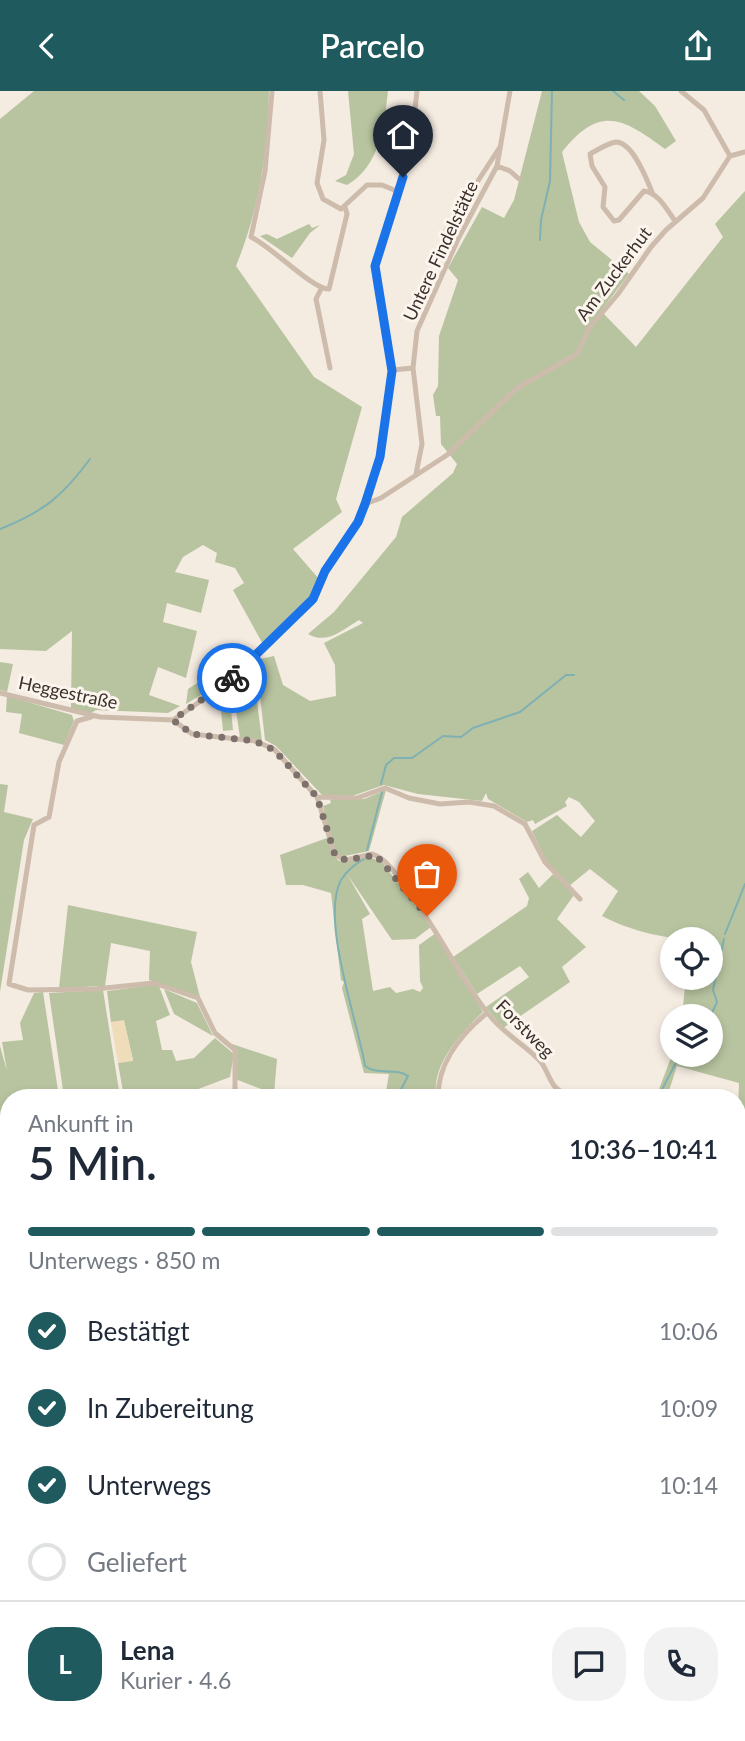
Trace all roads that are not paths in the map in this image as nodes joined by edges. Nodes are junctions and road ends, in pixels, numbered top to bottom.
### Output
1 (272, 91) edge
2 (312, 91) edge
3 (417, 91) edge
4 (510, 91) edge
5 (681, 91) edge
6 (320, 92) edge
7 (502, 145) junction
8 (745, 152) edge
9 (730, 156) junction
10 (496, 166) junction
11 (519, 179) dead end
12 (399, 192) junction
13 (652, 192) junction
14 (345, 207) junction
15 (675, 221) junction
16 (459, 237) junction
17 (321, 289) junction
18 (330, 368) dead end
19 (414, 368) junction
20 (392, 370) junction
21 (416, 474) junction
22 (365, 504) junction
23 (0, 693) edge
24 (72, 712) junction
25 (92, 716) junction
26 (173, 720) junction
27 (77, 721) junction
28 (317, 797) junction
29 (580, 899) dead end
30 (487, 1013) junction
31 (235, 1089) edge
32 (440, 1089) edge
33 (558, 1089) edge
34 (0, 1573) edge
35 (0, 1596) edge

1 - 17 street
2 - 6 street
3 - 12 street
4 - 7 street, Untere Findelstätte
5 - 9 street
6 - 14 street
7 - 10 street, Untere Findelstätte
7 - 16 street, Untere Findelstätte
8 - 9 street
9 - 15 street, Am Zuckerhut
10 - 11 street, Untere Findelstätte
10 - 16 street, Untere Findelstätte
12 - 14 street
12 - 20 street
13 - 13 street
13 - 15 street
14 - 17 street
15 - 21 street, Am Zuckerhut
16 - 19 street, Untere Findelstätte
17 - 18 street
19 - 20 street
19 - 21 street, Untere Findelstätte
20 - 22 street
21 - 22 street, Am Zuckerhut
22 - 26 street
23 - 24 street, Heggestraße
24 - 25 street, Heggestraße
24 - 27 street
25 - 26 street, Heggestraße
25 - 27 street
26 - 28 street, Forstweg
27 - 31 street
28 - 29 street
28 - 30 street, Forstweg
30 - 32 street
30 - 33 street, Forstweg
34 - 35 street

